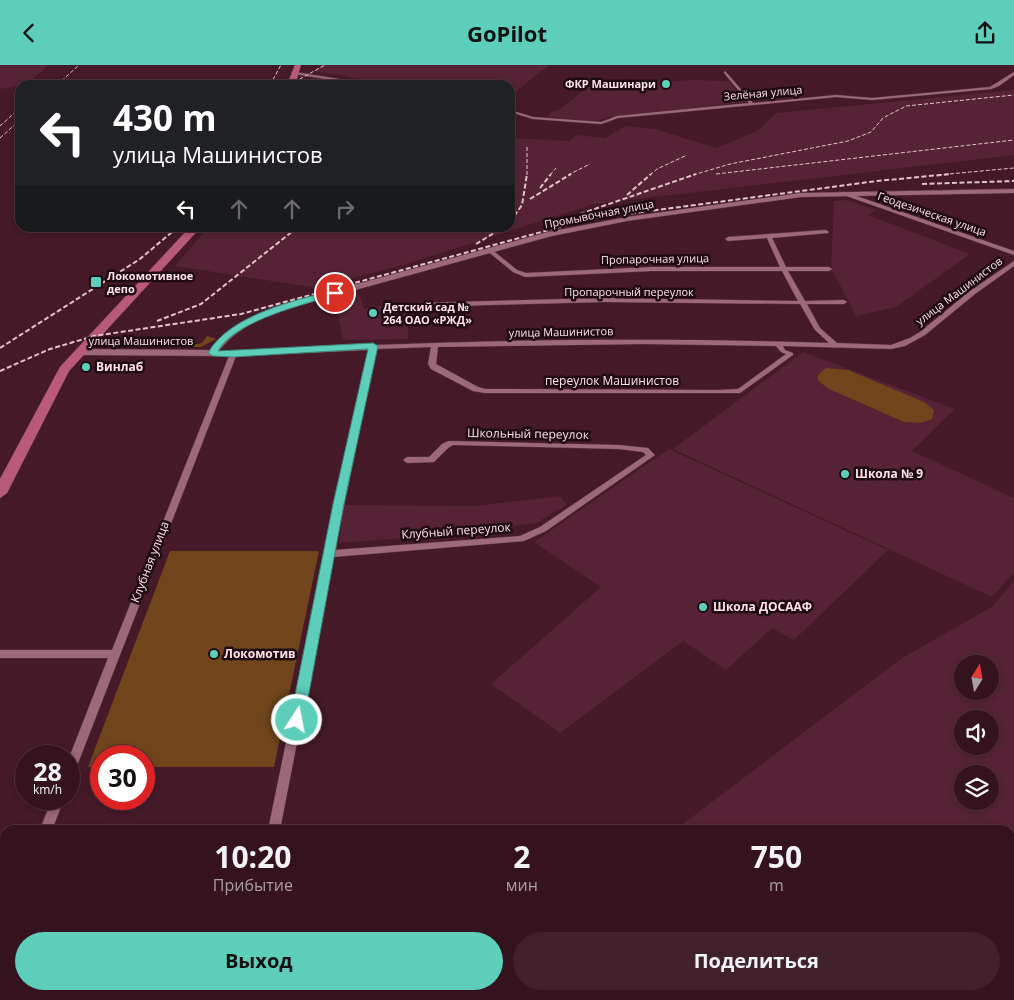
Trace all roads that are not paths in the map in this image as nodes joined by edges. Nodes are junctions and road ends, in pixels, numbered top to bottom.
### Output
1 (298, 65) edge
2 (725, 72) dead end
3 (294, 73) junction
4 (1014, 73) edge
5 (292, 80) edge
6 (339, 80) edge
7 (751, 103) junction
8 (515, 113) edge
9 (1014, 191) edge
10 (843, 193) junction
11 (191, 232) edge
12 (826, 232) dead end
13 (769, 237) junction
14 (728, 239) dead end
15 (489, 250) junction
16 (1014, 253) edge
17 (1014, 263) edge
18 (784, 269) junction
19 (829, 269) dead end
20 (844, 302) dead end
21 (802, 303) junction
22 (414, 305) dead end
23 (435, 345) junction
24 (779, 345) junction
25 (835, 345) junction
26 (373, 346) junction
27 (891, 347) joint
28 (81, 352) junction
29 (213, 353) junction
30 (233, 354) junction
31 (650, 457) joint
32 (407, 460) dead end
33 (0, 493) edge
34 (330, 554) junction
35 (114, 654) junction
36 (0, 655) edge
37 (79, 745) edge
38 (54, 810) edge
39 (48, 825) edge
40 (275, 825) edge

1 - 3 highway
2 - 7 street
3 - 5 highway
3 - 6 street
4 - 7 street, Зелёная улица
7 - 8 street, Зелёная улица
9 - 10 street, Промывочная улица
10 - 15 street, Промывочная улица
10 - 16 street, Геодезическая улица
11 - 28 highway
12 - 13 street
13 - 14 street
13 - 18 street
15 - 18 street, Пропарочная улица
15 - 29 street, Промывочная улица
17 - 27 street, улица Машинистов
18 - 19 street, Пропарочная улица
18 - 21 street
20 - 21 street, Пропарочный переулок
21 - 22 street, Пропарочный переулок
21 - 25 street
23 - 24 street, улица Машинистов
23 - 24 street, переулок Машинистов
23 - 26 street, улица Машинистов
24 - 25 street, улица Машинистов
25 - 27 street, улица Машинистов
26 - 30 street, улица Машинистов
26 - 34 street
28 - 29 street, улица Машинистов
28 - 33 highway
29 - 30 street, улица Машинистов
30 - 35 street, Клубная улица
31 - 32 street, Школьный переулок
31 - 34 street, Клубный переулок
34 - 40 street
35 - 36 street
35 - 37 street, Клубная улица
38 - 39 street

